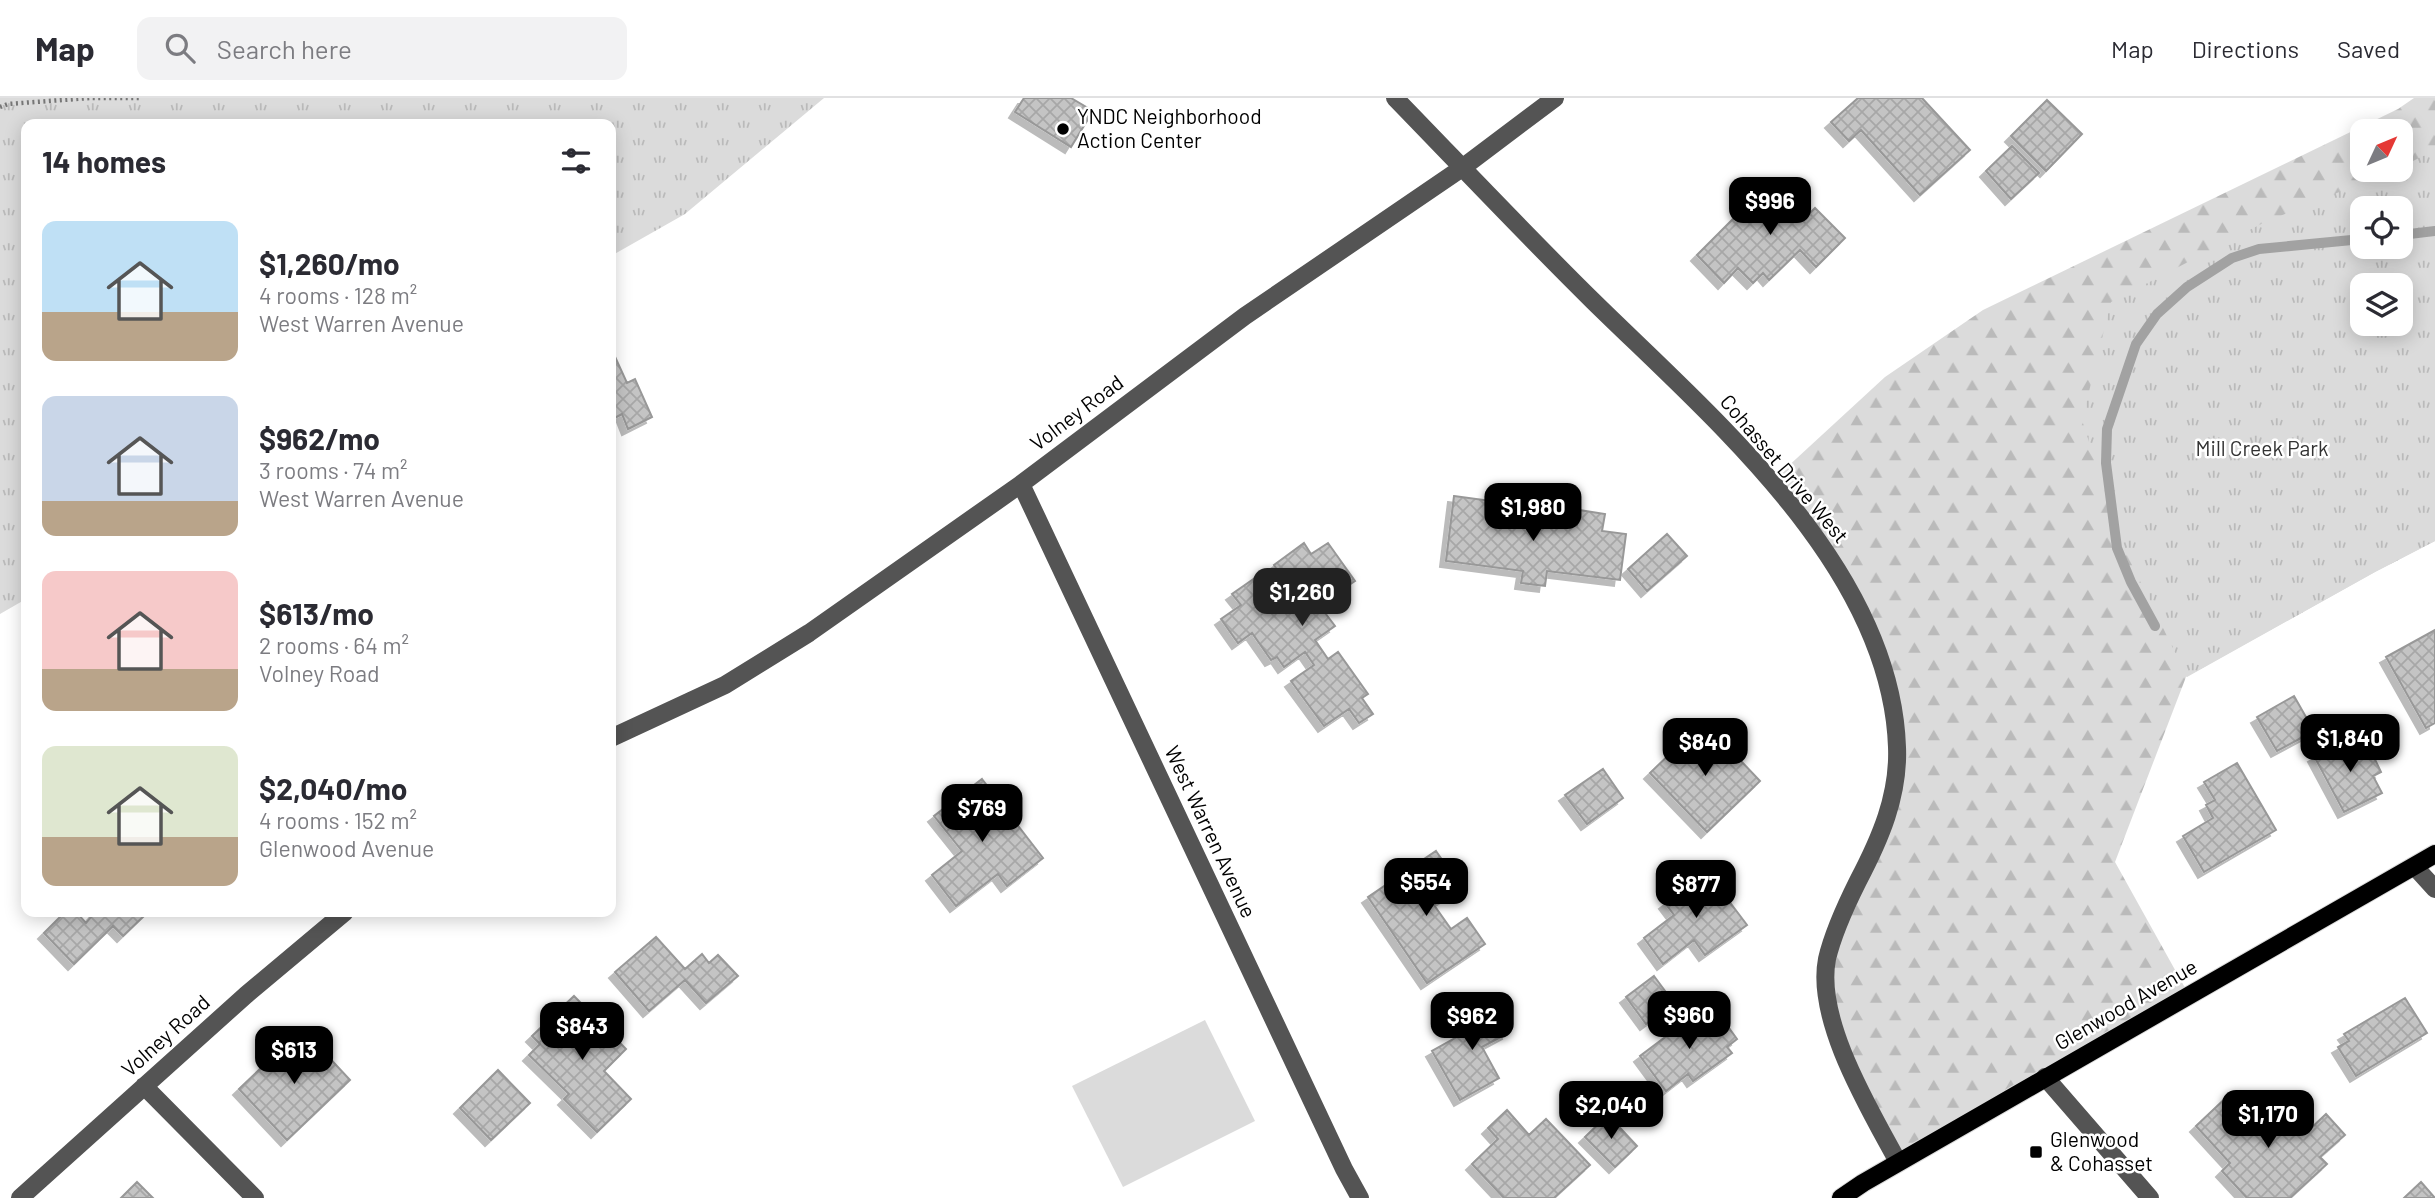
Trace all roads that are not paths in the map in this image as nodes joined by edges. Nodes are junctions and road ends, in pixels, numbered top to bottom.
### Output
1 (1395, 98) edge
2 (1555, 98) edge
3 (1462, 168) junction
4 (1021, 484) junction
5 (616, 736) edge
6 (2435, 855) edge
7 (2415, 867) junction
8 (2435, 889) edge
9 (339, 917) edge
10 (2045, 1077) junction
11 (144, 1086) junction
12 (1898, 1162) junction
13 (20, 1198) edge
14 (255, 1198) edge
15 (1360, 1198) edge
16 (1841, 1198) edge
17 (2150, 1198) edge

1 - 3 street, Cohasset Drive West
2 - 3 street, Volney Road
3 - 4 street, Volney Road
3 - 12 street, Cohasset Drive West
4 - 5 street, Volney Road
4 - 15 street, West Warren Avenue
6 - 7 main road, Glenwood Avenue
7 - 8 street
7 - 10 main road, Glenwood Avenue
9 - 11 street, Volney Road
10 - 12 main road, Glenwood Avenue
10 - 17 street
11 - 13 street, Volney Road
11 - 14 street
12 - 16 main road, Glenwood Avenue

